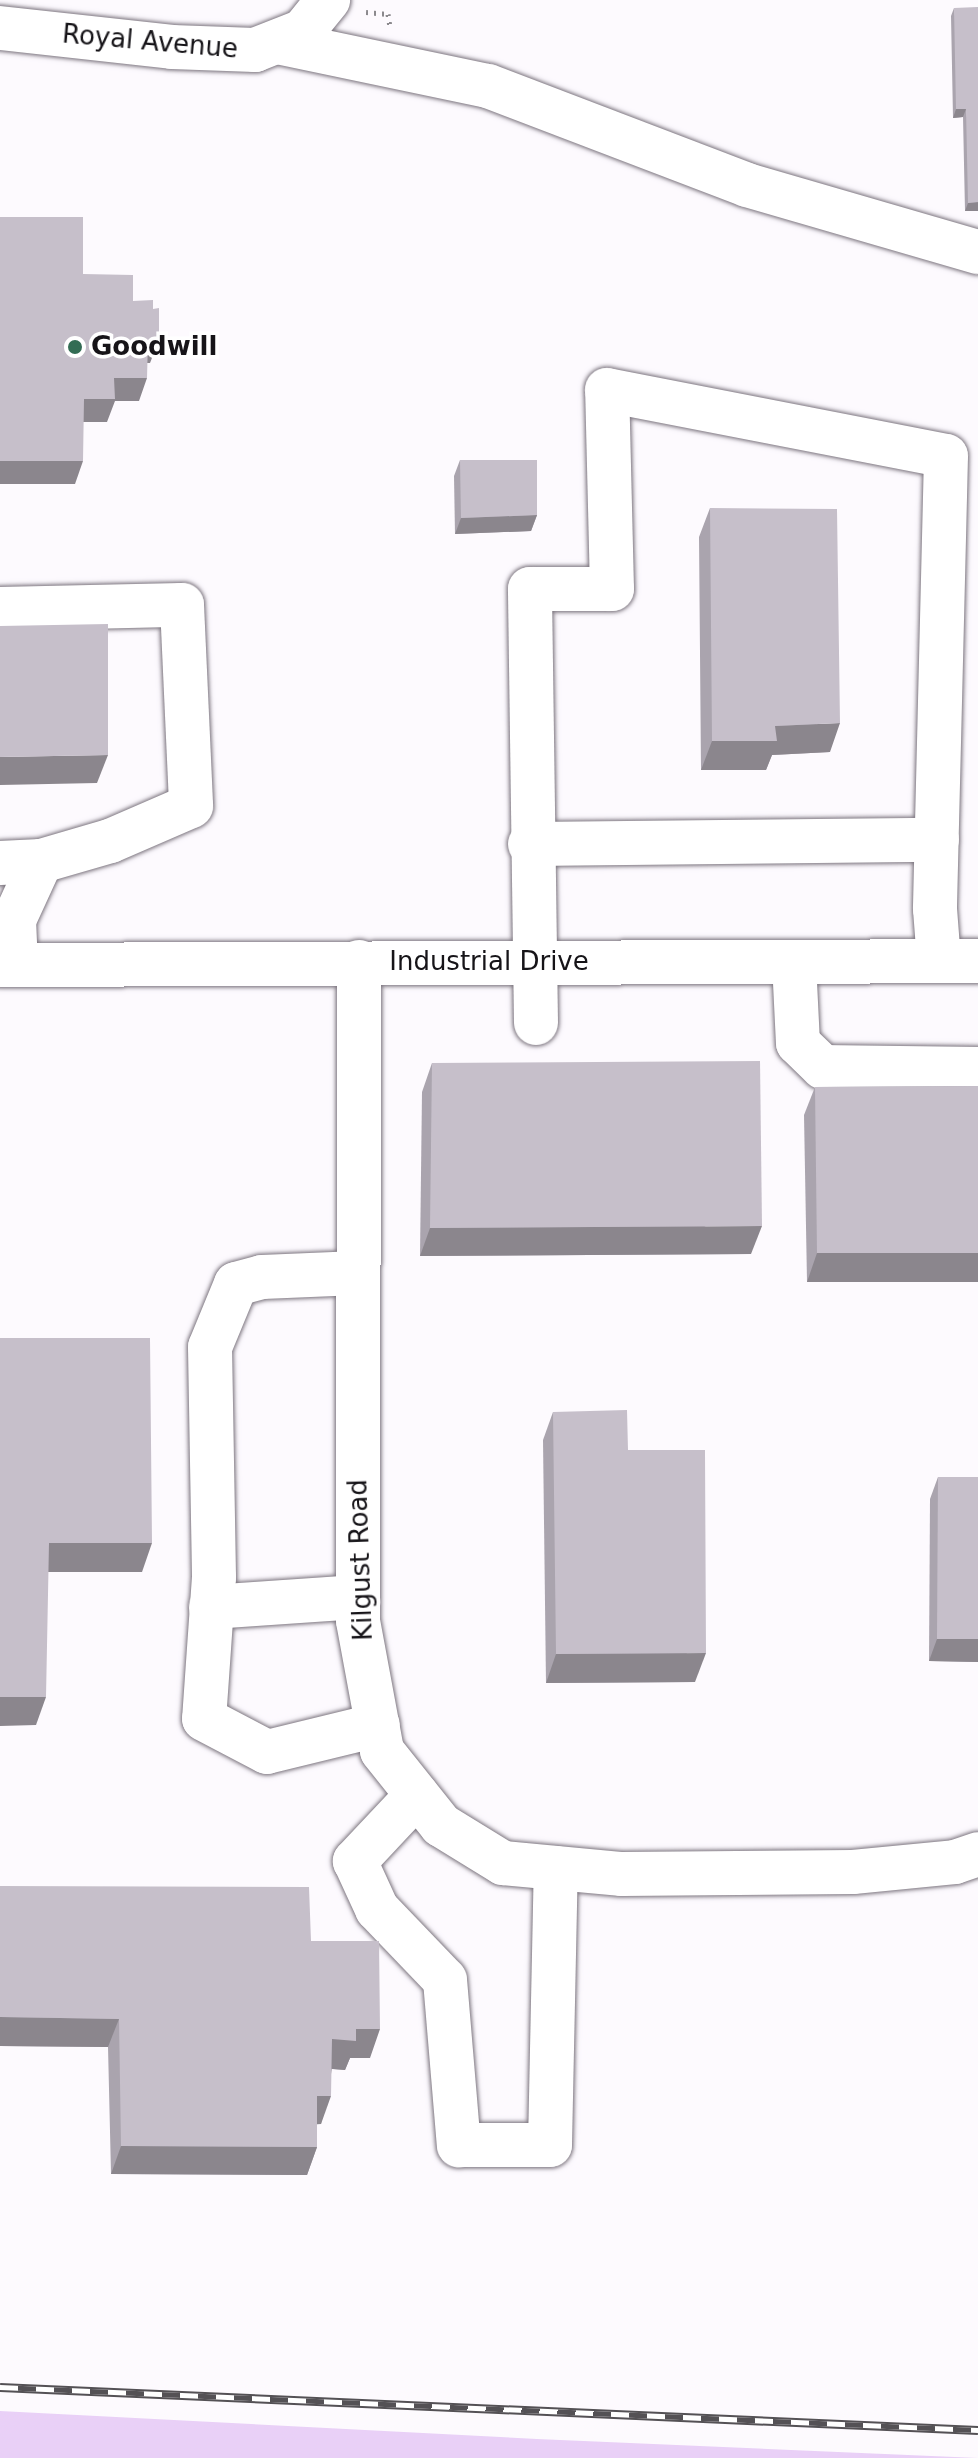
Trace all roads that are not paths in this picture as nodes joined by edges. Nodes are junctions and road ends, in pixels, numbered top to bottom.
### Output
1 (328, 0) edge
2 (56, 17) edge
3 (0, 28) edge
4 (282, 43) junction
5 (978, 252) edge
6 (0, 609) edge
7 (937, 840) junction
8 (530, 844) junction
9 (20, 862) edge
10 (959, 961) edge
11 (359, 962) junction
12 (535, 962) junction
13 (794, 962) junction
14 (8, 965) edge
15 (536, 1023) dead end
16 (978, 1069) edge
17 (358, 1273) junction
18 (358, 1597) junction
19 (211, 1607) junction
20 (378, 1725) junction
21 (417, 1795) junction
22 (978, 1854) edge
23 (556, 1868) junction

1 - 4 street, Royal Avenue
2 - 3 street, Royal Avenue
2 - 4 street, Royal Avenue
4 - 5 street
6 - 9 street
7 - 8 street
7 - 8 street
7 - 10 street
8 - 12 street
9 - 14 street
10 - 13 street, Industrial Drive
11 - 12 street, Industrial Drive
11 - 14 street, Industrial Drive
11 - 17 street, Kilgust Road
12 - 13 street, Industrial Drive
12 - 15 street
13 - 16 street
17 - 18 street, Kilgust Road
17 - 19 street
18 - 19 street
18 - 20 street, Kilgust Road
19 - 20 street
20 - 21 street, Kilgust Road
21 - 23 street, Kilgust Road
21 - 23 street
22 - 23 street, Kilgust Road

